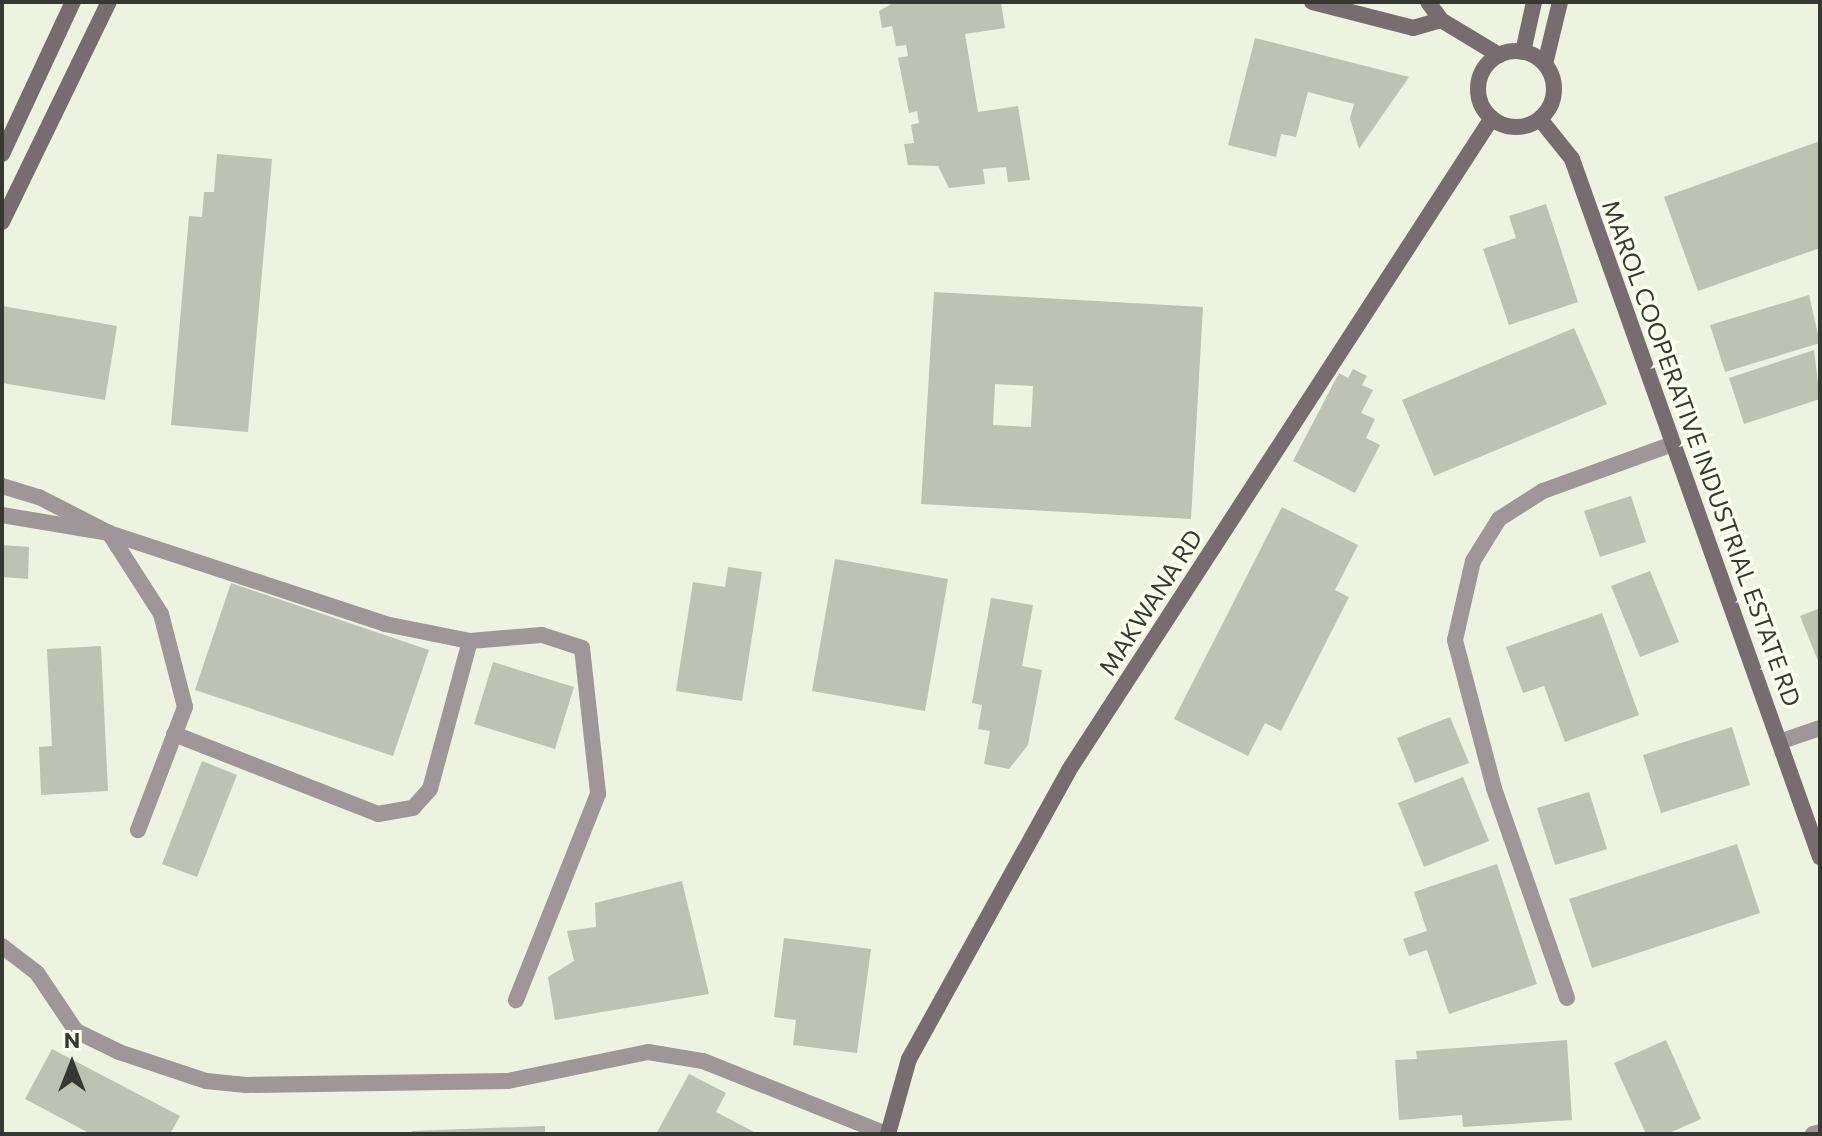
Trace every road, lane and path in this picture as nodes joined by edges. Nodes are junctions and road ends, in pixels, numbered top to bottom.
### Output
1 (73, 2) edge
2 (109, 2) edge
3 (1312, 2) edge
4 (1428, 2) edge
5 (1534, 2) edge
6 (1560, 2) edge
7 (1441, 20) junction
8 (1523, 52) junction
9 (1499, 55) junction
10 (1545, 64) junction
11 (1492, 118) junction
12 (1540, 119) junction
13 (2, 154) edge
14 (2, 222) edge
15 (1673, 444) junction
16 (2, 486) edge
17 (2, 515) edge
18 (109, 533) junction
19 (470, 641) junction
20 (1820, 728) edge
21 (174, 734) junction
22 (1779, 742) junction
23 (138, 830) dead end
24 (1820, 857) edge
25 (2, 946) edge
26 (1567, 998) dead end
27 (516, 1000) dead end
28 (1820, 1132) edge
29 (887, 1134) edge
30 (1813, 1134) edge

1 - 13 street
2 - 14 street
3 - 7 street
4 - 7 street
5 - 8 street
6 - 10 street
7 - 9 street
8 - 9 street
8 - 10 street
9 - 11 street
10 - 12 street
11 - 12 street
11 - 29 street, MAKWANA RD
12 - 15 street, MAROL COOPERATIVE INDUSTRIAL ESTATE RD
15 - 22 street, MAROL COOPERATIVE INDUSTRIAL ESTATE RD
15 - 26 street
16 - 18 street
17 - 18 street
18 - 19 street
18 - 21 street
19 - 21 street
19 - 27 street
20 - 22 street
21 - 23 street
22 - 24 street, MAROL COOPERATIVE INDUSTRIAL ESTATE RD
25 - 29 street
28 - 30 street

